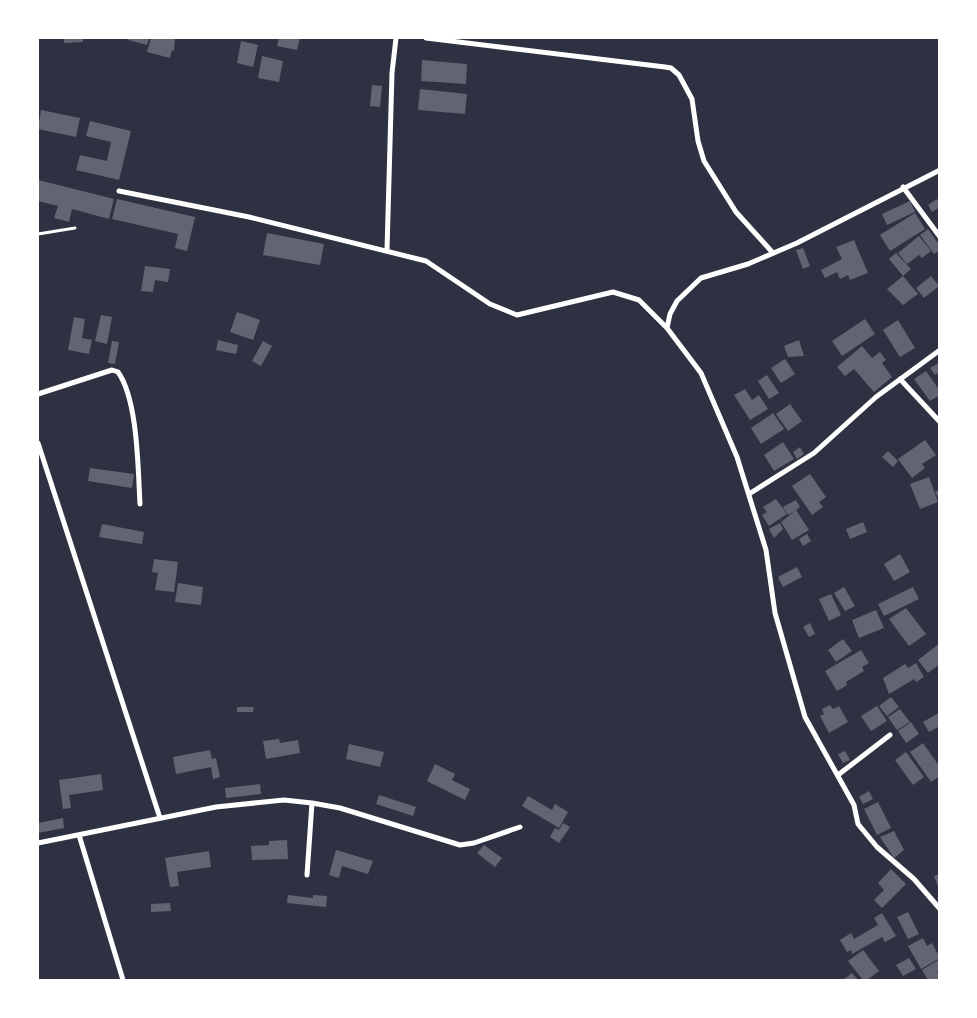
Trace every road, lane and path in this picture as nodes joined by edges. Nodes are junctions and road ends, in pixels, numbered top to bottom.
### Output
1 (396, 38) edge
2 (426, 38) edge
3 (940, 170) edge
4 (903, 187) junction
5 (119, 191) dead end
6 (75, 228) dead end
7 (38, 234) edge
8 (940, 237) edge
9 (388, 250) junction
10 (773, 254) junction
11 (667, 328) junction
12 (940, 350) edge
13 (900, 379) junction
14 (38, 394) edge
15 (940, 422) edge
16 (38, 443) edge
17 (749, 494) junction
18 (140, 504) dead end
19 (890, 735) dead end
20 (838, 775) junction
21 (312, 803) junction
22 (160, 818) junction
23 (520, 827) dead end
24 (79, 835) junction
25 (38, 843) edge
26 (307, 875) dead end
27 (940, 909) edge
28 (123, 980) edge

1 - 9 street
2 - 10 street
3 - 4 street
4 - 8 street
4 - 10 street
5 - 9 street
6 - 7 lane
9 - 11 street
10 - 11 street
11 - 17 street
12 - 13 street
13 - 15 street
13 - 17 street
14 - 18 street
16 - 22 street
17 - 20 street
19 - 20 street
20 - 27 street
21 - 22 street
21 - 23 street
21 - 26 street
22 - 24 street
24 - 25 street
24 - 28 street

